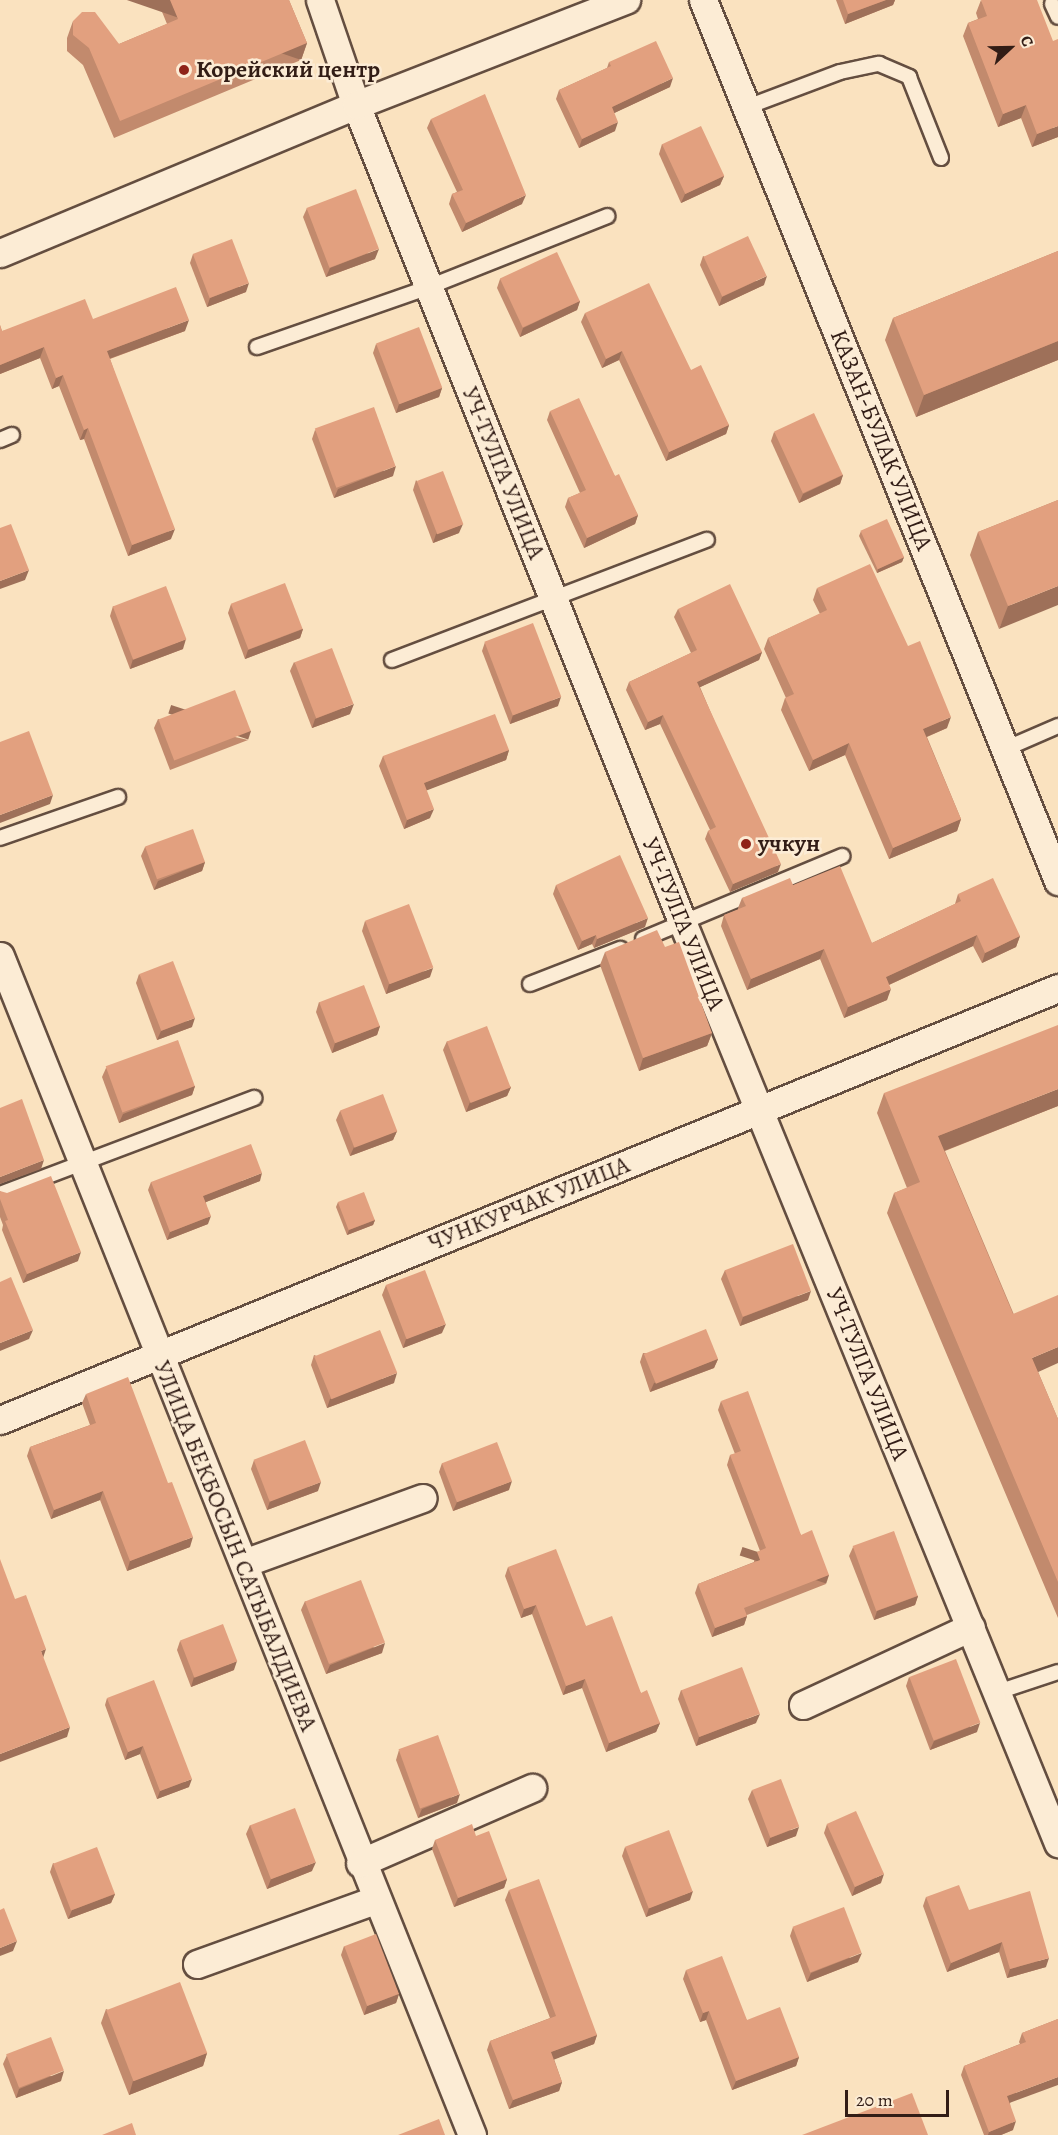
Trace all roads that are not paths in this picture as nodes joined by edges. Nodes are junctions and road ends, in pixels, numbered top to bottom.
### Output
1 (320, 0) edge
2 (626, 0) edge
3 (703, 0) edge
4 (357, 105) junction
5 (747, 107) junction
6 (941, 158) dead end
7 (607, 216) dead end
8 (0, 253) edge
9 (429, 287) junction
10 (257, 347) dead end
11 (707, 540) dead end
12 (553, 597) junction
13 (392, 660) dead end
14 (1058, 726) edge
15 (1005, 749) junction
16 (118, 797) dead end
17 (0, 838) edge
18 (842, 856) dead end
19 (1058, 881) edge
20 (683, 924) junction
21 (0, 956) edge
22 (530, 984) dead end
23 (1058, 988) edge
24 (254, 1098) dead end
25 (758, 1110) junction
26 (82, 1162) junction
27 (0, 1194) edge
28 (160, 1356) junction
29 (0, 1420) edge
30 (423, 1498) dead end
31 (244, 1563) junction
32 (972, 1627) junction
33 (1058, 1672) edge
34 (998, 1692) junction
35 (803, 1706) dead end
36 (532, 1788) dead end
37 (1058, 1843) edge
38 (360, 1863) junction
39 (375, 1900) junction
40 (197, 1964) dead end
41 (472, 2135) edge

1 - 4 street, УЧ-ТУЛГА УЛИЦА
2 - 4 street
3 - 5 street, КАЗАН-БУЛАК УЛИЦА
4 - 8 street
4 - 9 street, УЧ-ТУЛГА УЛИЦА
5 - 6 lane
5 - 15 street, КАЗАН-БУЛАК УЛИЦА
7 - 9 lane
9 - 10 lane
9 - 12 street, УЧ-ТУЛГА УЛИЦА
11 - 12 lane
12 - 13 lane
12 - 20 street, УЧ-ТУЛГА УЛИЦА
14 - 15 lane
15 - 19 street, КАЗАН-БУЛАК УЛИЦА
16 - 17 lane
18 - 20 lane
20 - 22 lane
20 - 25 street, УЧ-ТУЛГА УЛИЦА
21 - 26 street, УЛИЦА БЕКБОСЫН САТЫБАЛДИЕВА
23 - 25 street, ЧУНКУРЧАК УЛИЦА
24 - 26 lane
25 - 28 street, ЧУНКУРЧАК УЛИЦА
25 - 32 street, УЧ-ТУЛГА УЛИЦА
26 - 27 lane
26 - 28 street, УЛИЦА БЕКБОСЫН САТЫБАЛДИЕВА
28 - 29 street, ЧУНКУРЧАК УЛИЦА
28 - 31 street, УЛИЦА БЕКБОСЫН САТЫБАЛДИЕВА
30 - 31 street
31 - 38 street, УЛИЦА БЕКБОСЫН САТЫБАЛДИЕВА
32 - 34 street, УЧ-ТУЛГА УЛИЦА
32 - 35 street
33 - 34 lane
34 - 37 street, УЧ-ТУЛГА УЛИЦА
36 - 38 street
38 - 39 street, УЛИЦА БЕКБОСЫН САТЫБАЛДИЕВА
39 - 40 street
39 - 41 street, УЛИЦА БЕКБОСЫН САТЫБАЛДИЕВА

